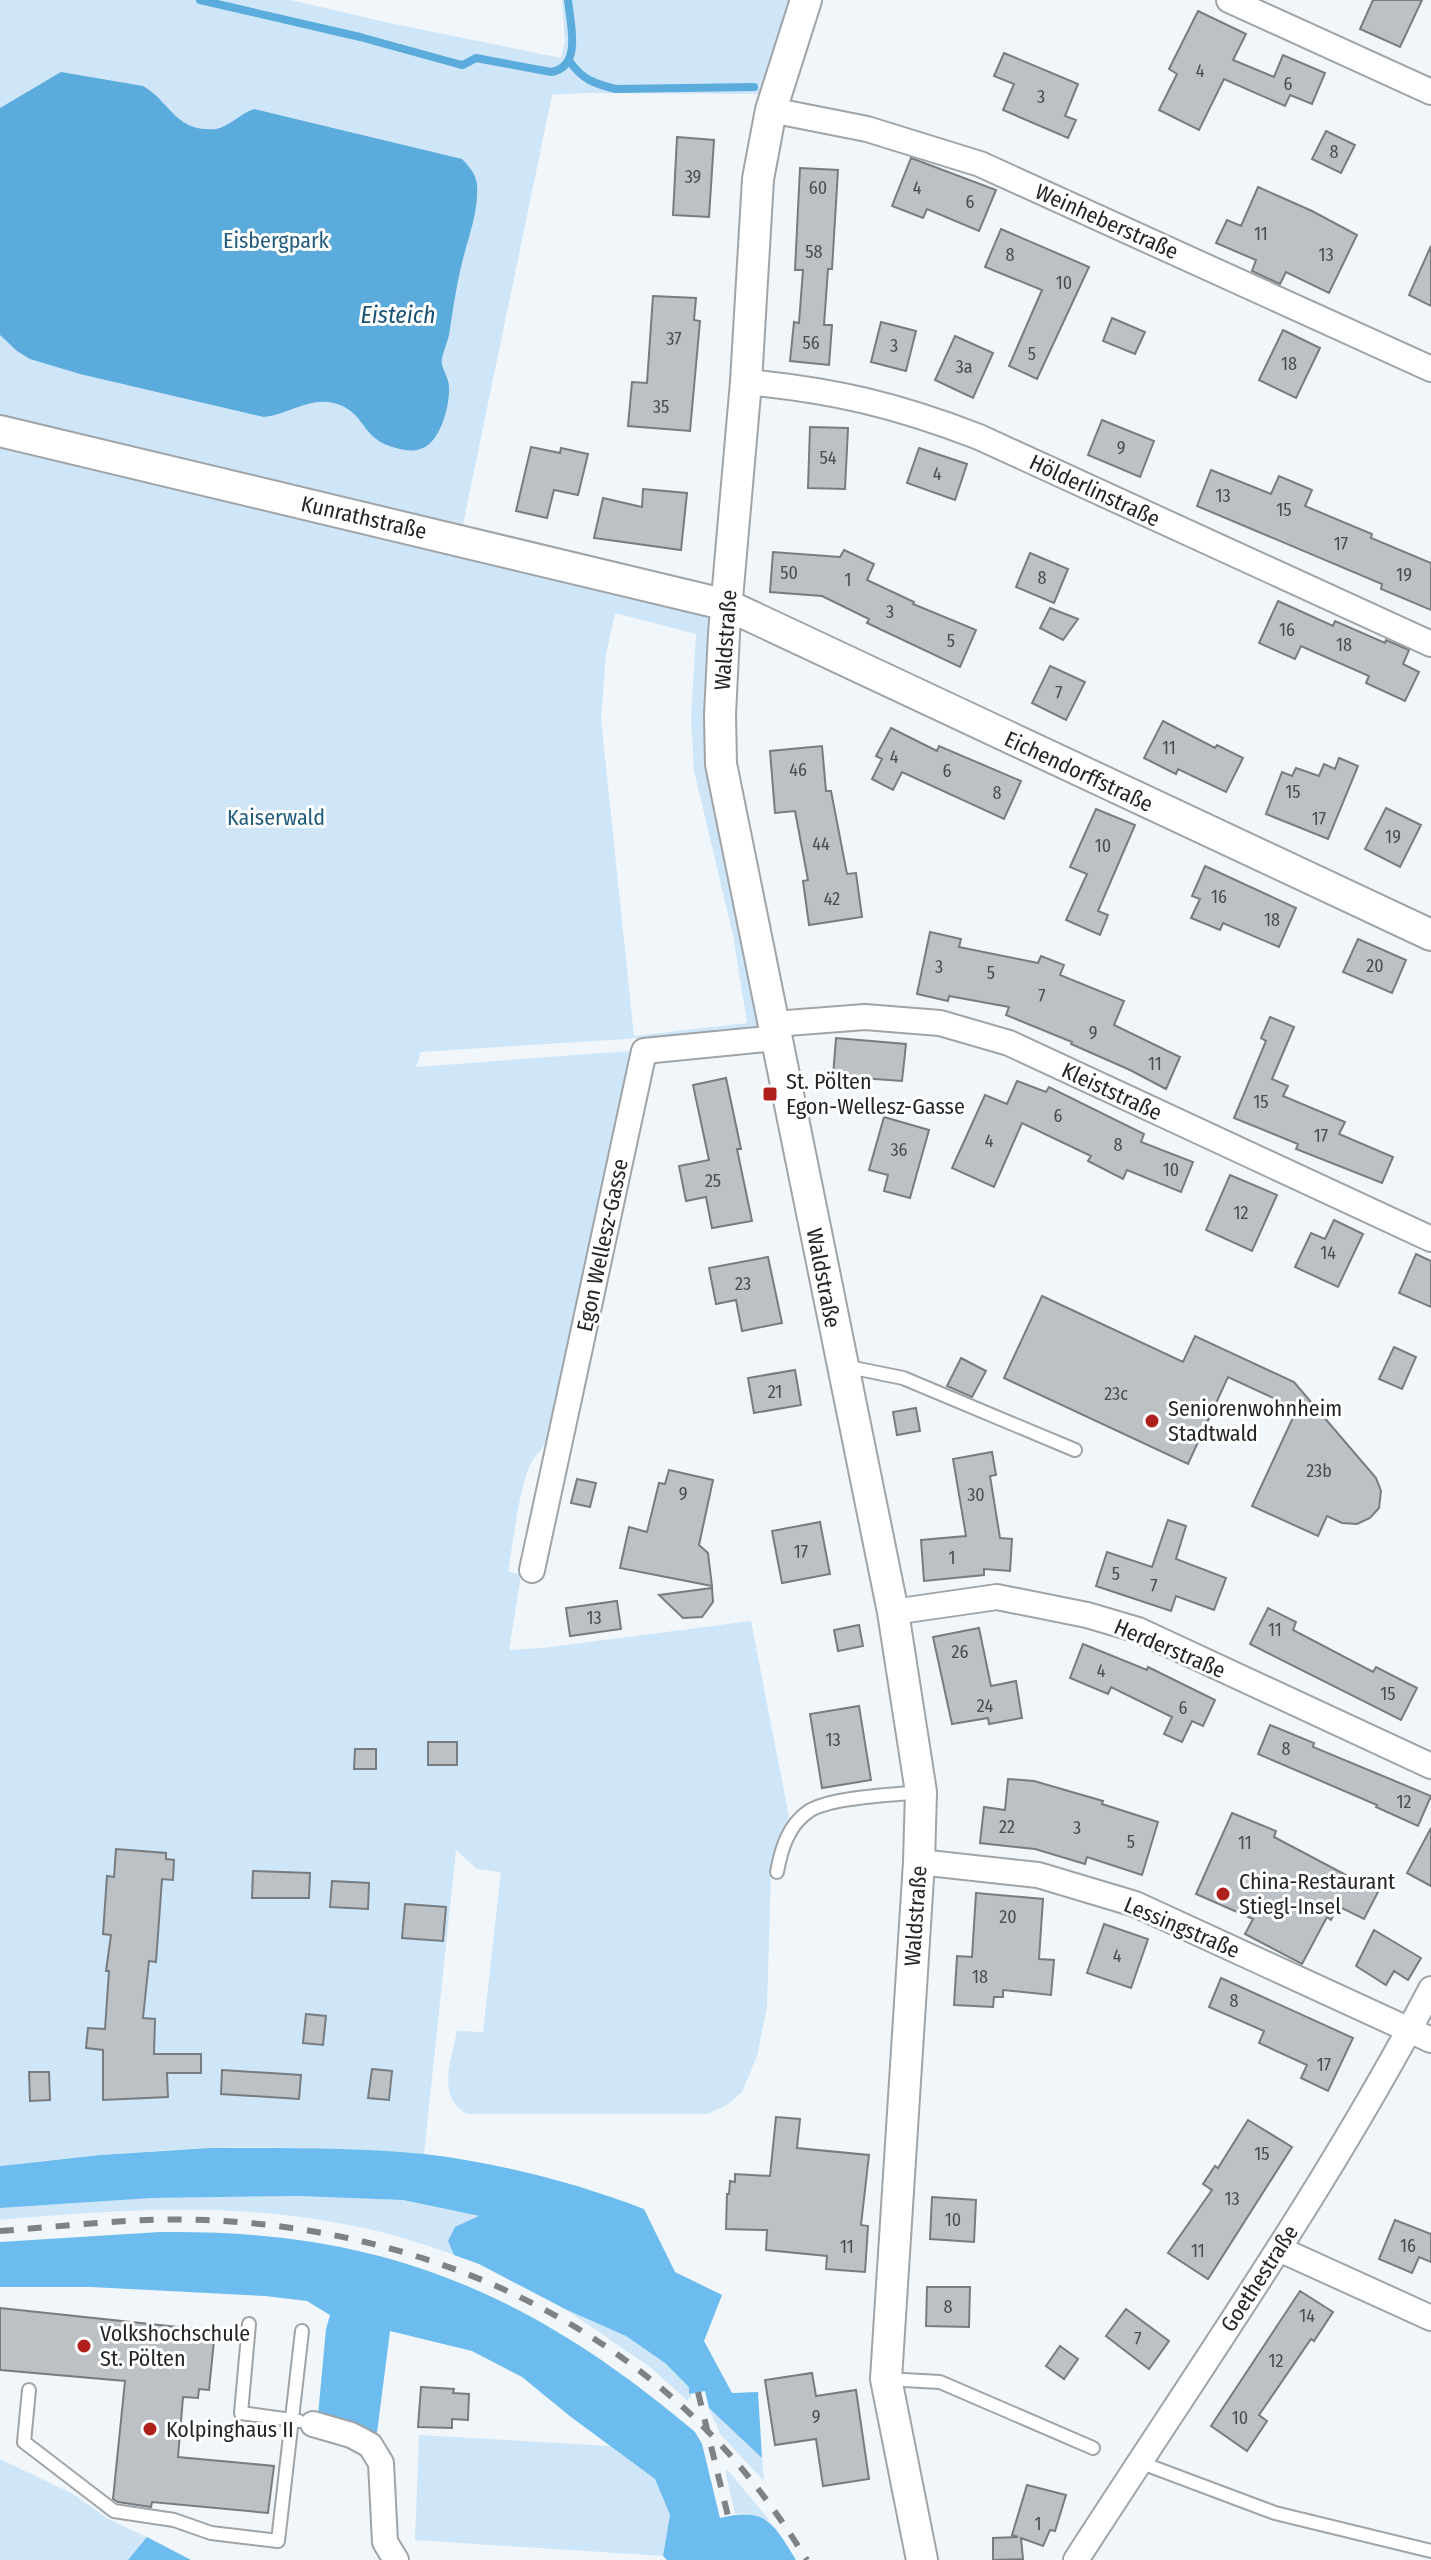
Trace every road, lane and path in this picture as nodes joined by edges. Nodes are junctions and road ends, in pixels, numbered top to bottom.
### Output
1 (806, 0) edge
2 (1229, 0) edge
3 (1431, 92) edge
4 (771, 110) junction
5 (1431, 369) edge
6 (746, 382) junction
7 (0, 431) edge
8 (727, 605) junction
9 (1431, 644) edge
10 (1431, 935) edge
11 (776, 1031) junction
12 (1431, 1239) edge
13 (841, 1365) junction
14 (1075, 1450) dead end
15 (532, 1570) dead end
16 (893, 1612) junction
17 (1431, 1766) edge
18 (921, 1792) junction
19 (919, 1862) junction
20 (777, 1872) dead end
21 (1431, 1989) edge
22 (1420, 2034) edge
23 (1279, 2249) junction
24 (1431, 2318) edge
25 (249, 2324) dead end
26 (302, 2331) dead end
27 (886, 2379) junction
28 (29, 2390) dead end
29 (303, 2422) junction
30 (1093, 2448) dead end
31 (1139, 2462) junction
32 (1431, 2551) edge
33 (396, 2560) edge
34 (922, 2560) edge
35 (1076, 2560) edge

1 - 4 street, Waldstraße
2 - 3 street
4 - 5 street, Weinheberstraße
4 - 6 street, Waldstraße
6 - 8 street, Waldstraße
6 - 9 street, Hölderlinstraße
7 - 8 street, Kunrathstraße
8 - 10 street, Eichendorffstraße
8 - 11 street, Waldstraße
11 - 12 street, Kleiststraße
11 - 13 street, Waldstraße
11 - 15 street, Egon Wellesz-Gasse
13 - 14 lane
13 - 16 street, Waldstraße
16 - 17 street, Herderstraße
16 - 18 street, Waldstraße
18 - 19 street, Waldstraße
18 - 20 lane
19 - 22 street, Lessingstraße
19 - 27 street, Waldstraße
21 - 22 street, Goethestraße
22 - 23 street, Goethestraße
23 - 24 street
23 - 31 street, Goethestraße
25 - 29 lane
26 - 29 lane
27 - 30 lane
27 - 34 street, Waldstraße
28 - 29 lane
29 - 33 street
31 - 32 lane
31 - 35 street, Goethestraße

